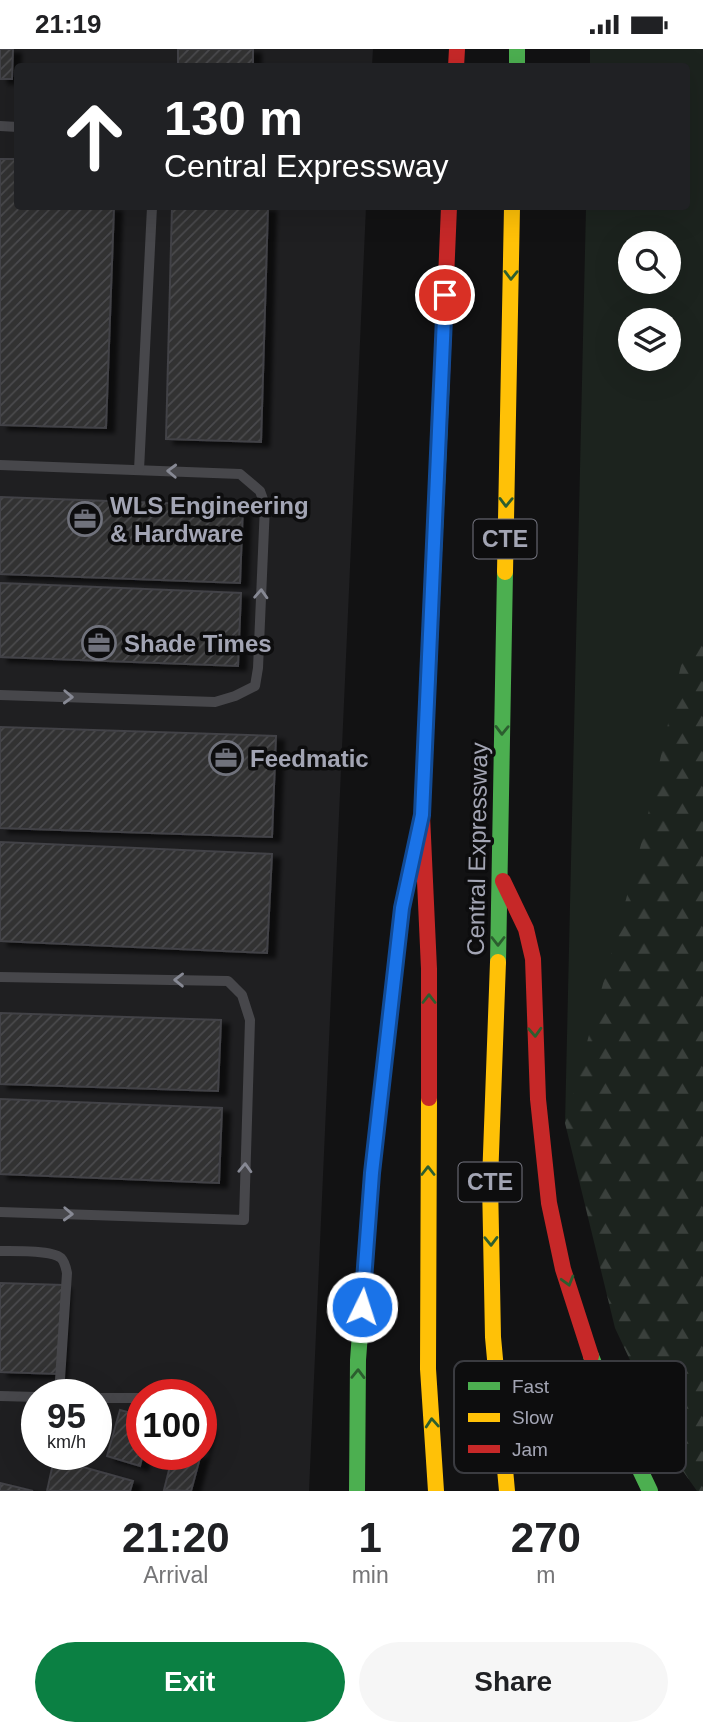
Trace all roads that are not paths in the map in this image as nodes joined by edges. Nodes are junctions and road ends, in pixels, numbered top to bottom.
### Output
1 (152, 210) edge
2 (449, 210) edge
3 (512, 210) edge
4 (0, 465) edge
5 (139, 470) junction
6 (0, 695) edge
7 (422, 815) junction
8 (499, 872) junction
9 (0, 977) edge
10 (0, 1212) edge
11 (0, 1251) edge
12 (495, 1361) edge
13 (594, 1361) edge
14 (60, 1379) edge
15 (0, 1396) edge
16 (21, 1397) edge
17 (504, 1473) edge
18 (641, 1473) edge
19 (357, 1491) edge
20 (436, 1491) edge
21 (507, 1491) edge
22 (650, 1491) edge

1 - 5 lane
2 - 7 highway, Central Expressway / CTE
3 -> 8 highway, Central Expressway / CTE
4 - 5 lane
6 -> 5 lane
19 -> 7 highway
20 -> 7 highway, Central Expressway / CTE
8 -> 12 highway, Central Expressway / CTE
8 -> 13 highway
10 -> 9 lane
11 - 14 lane
15 - 16 lane
17 -> 21 highway, Central Expressway / CTE
18 -> 22 highway

